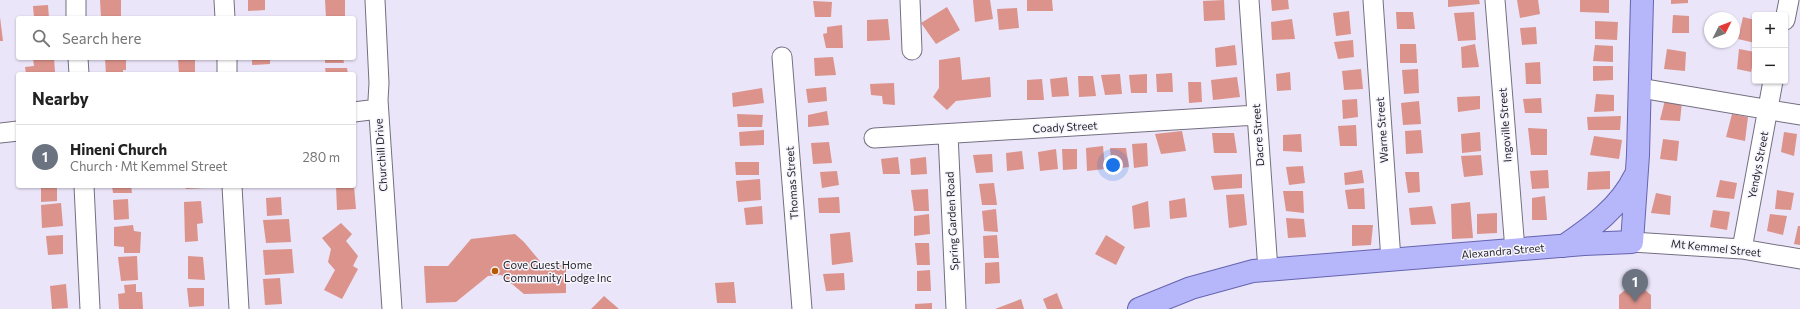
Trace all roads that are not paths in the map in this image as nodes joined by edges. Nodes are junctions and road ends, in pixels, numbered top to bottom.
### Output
1 (76, 0) edge
2 (224, 0) edge
3 (375, 0) edge
4 (910, 0) edge
5 (1249, 0) edge
6 (1373, 0) edge
7 (1495, 0) edge
8 (1642, 0) edge
9 (1789, 0) edge
10 (1787, 12) edge
11 (76, 16) edge
12 (225, 16) edge
13 (912, 50) dead end
14 (782, 57) dead end
15 (78, 60) edge
16 (227, 60) edge
17 (79, 72) edge
18 (227, 72) edge
19 (1773, 84) edge
20 (1640, 88) junction
21 (378, 109) junction
22 (1768, 110) junction
23 (356, 112) edge
24 (1257, 115) junction
25 (1800, 115) edge
26 (16, 131) edge
27 (0, 133) edge
28 (948, 134) junction
29 (874, 138) dead end
30 (1636, 173) junction
31 (84, 188) edge
32 (232, 188) edge
33 (1632, 242) junction
34 (1564, 246) junction
35 (1742, 249) junction
36 (1515, 250) junction
37 (1800, 259) edge
38 (1391, 260) junction
39 (1268, 270) junction
40 (90, 309) edge
41 (239, 309) edge
42 (392, 309) edge
43 (802, 309) edge
44 (956, 309) edge
45 (1139, 309) edge

1 - 11 street
2 - 12 street
3 - 21 street, Churchill Drive
4 - 13 street
5 - 24 street, Dacre Street
6 - 38 street, Warne Street
7 - 36 street, Ingoville Street
8 - 20 main road
9 - 10 street
14 - 43 street, Thomas Street
15 - 17 street
16 - 18 street
19 - 22 street, Yendys Street
20 - 22 street
20 - 30 main road
21 - 23 street
21 - 42 street, Churchill Drive
22 - 25 street
22 - 35 street, Yendys Street
24 - 28 street, Coady Street
24 - 39 street, Dacre Street
26 - 27 street
28 - 29 street, Coady Street
28 - 44 street, Spring Garden Road
30 - 33 main road
30 - 34 main road
31 - 40 street
32 - 41 street
33 - 34 main road, Alexandra Street
33 - 35 street, Mt Kemmel Street
34 - 36 main road, Alexandra Street
35 - 37 street, Mt Kemmel Street
36 - 38 main road, Alexandra Street
38 - 39 main road, Alexandra Street
39 - 45 main road, Alexandra Street

